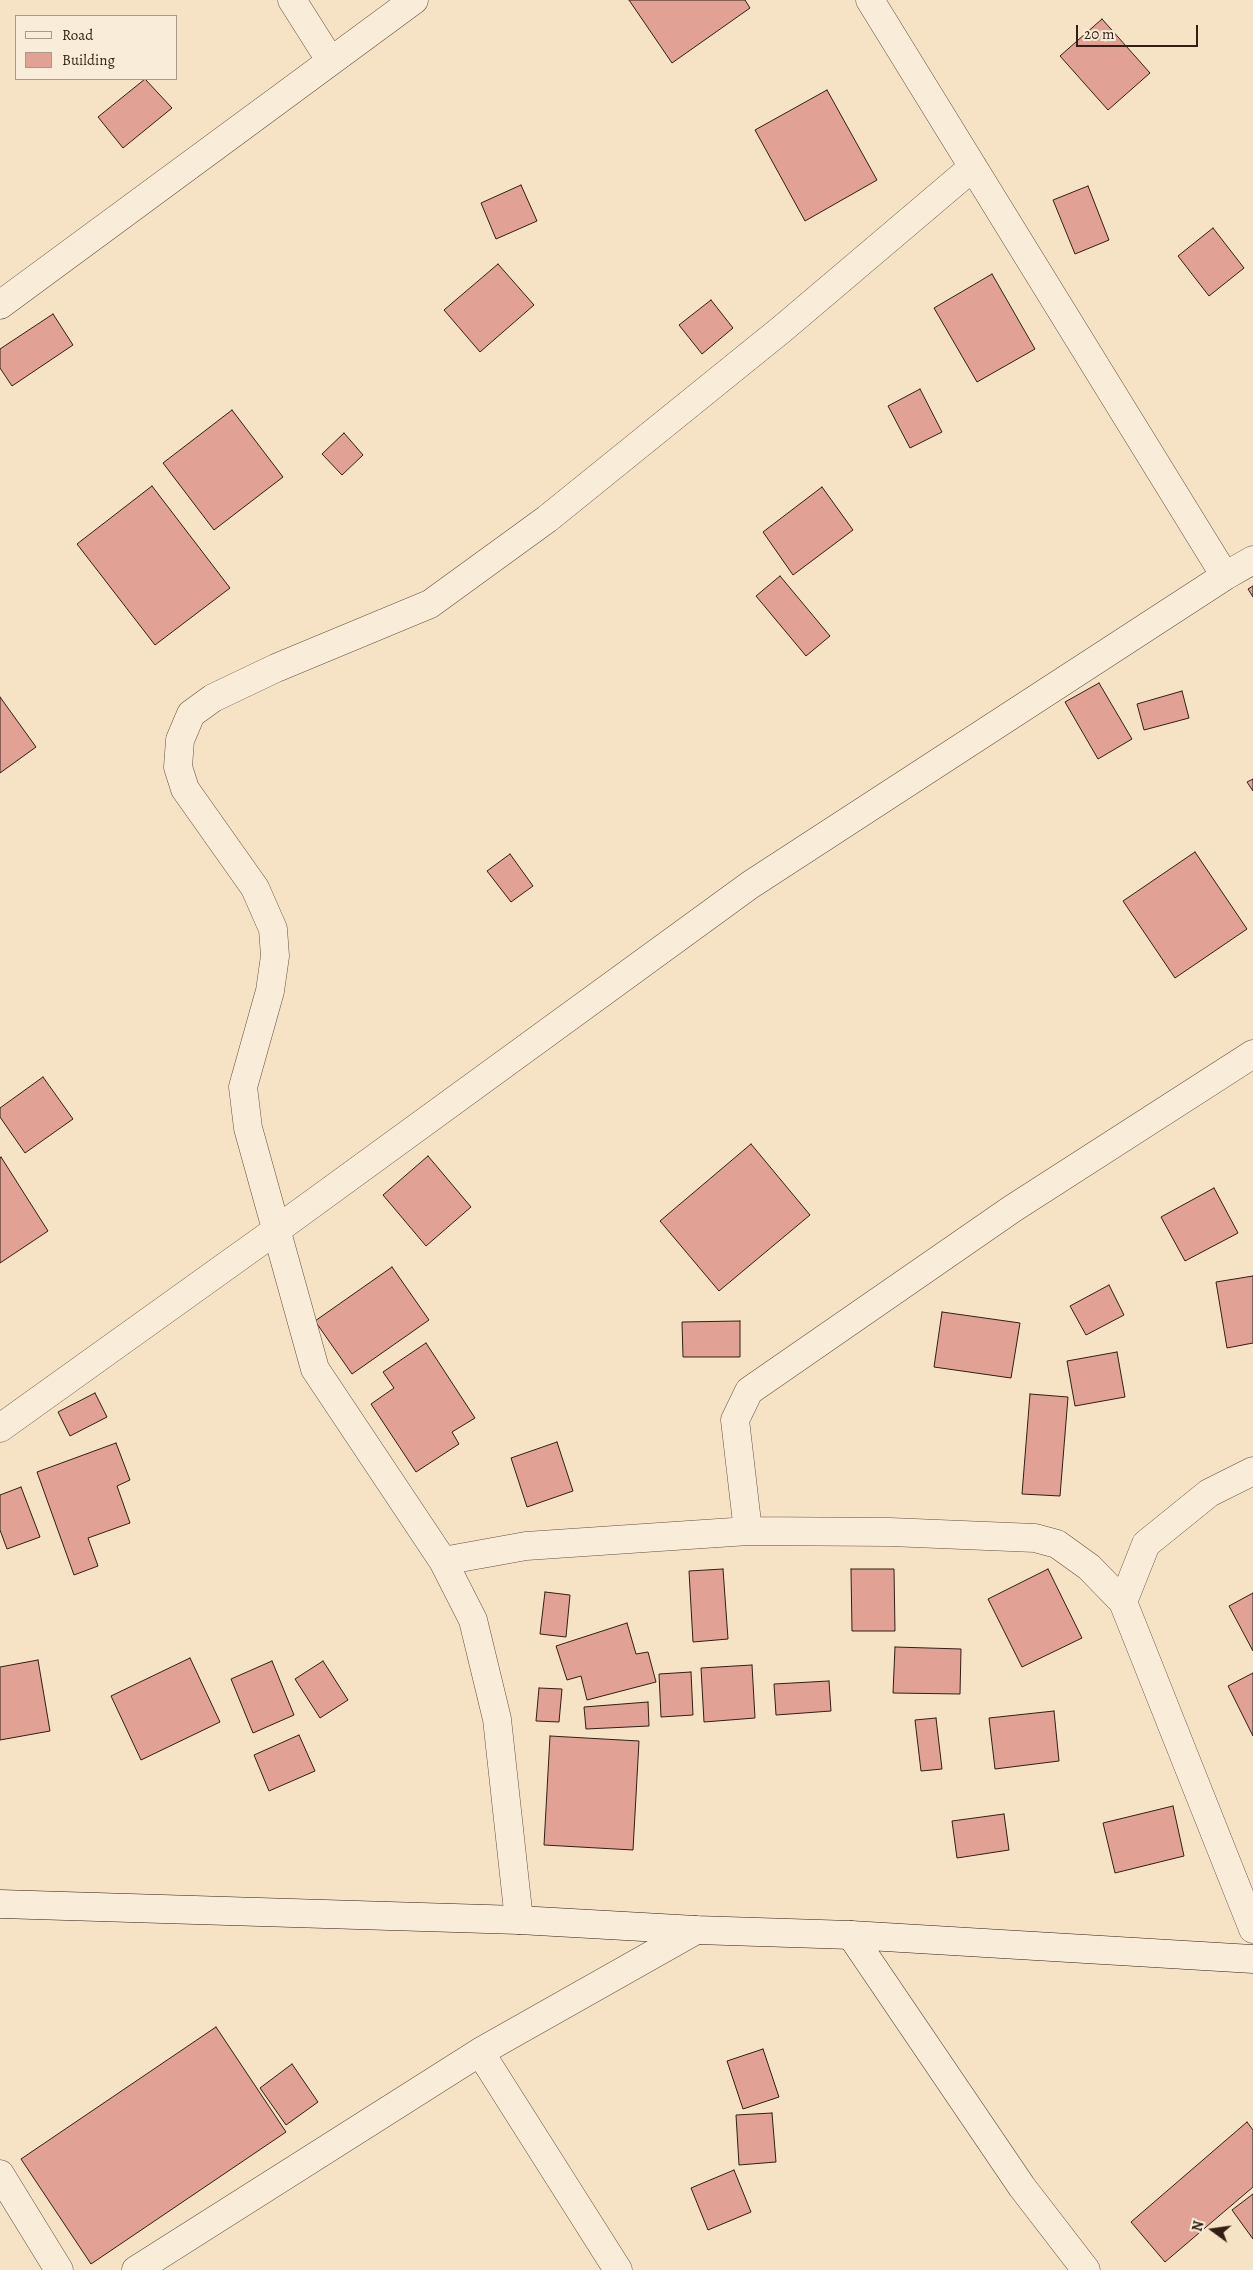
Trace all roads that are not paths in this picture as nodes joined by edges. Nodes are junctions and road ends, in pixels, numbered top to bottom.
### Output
1 (292, 0) edge
2 (414, 0) edge
3 (870, 0) edge
4 (330, 60) junction
5 (973, 167) junction
6 (0, 305) edge
7 (1253, 560) edge
8 (1225, 576) junction
9 (1253, 1054) edge
10 (275, 1231) junction
11 (0, 1428) edge
12 (1253, 1470) edge
13 (748, 1531) junction
14 (443, 1561) junction
15 (1123, 1602) junction
16 (0, 1904) edge
17 (519, 1920) junction
18 (1253, 1929) edge
19 (696, 1930) junction
20 (851, 1935) junction
21 (1253, 1959) edge
22 (480, 2052) junction
23 (0, 2174) edge
24 (59, 2270) edge
25 (136, 2270) edge
26 (618, 2270) edge
27 (1086, 2270) edge

1 - 4 street
2 - 4 street
3 - 5 street
4 - 6 street
5 - 8 street
5 - 10 street
7 - 8 street
8 - 10 street
9 - 13 street
10 - 11 street
10 - 14 street
12 - 15 street
13 - 14 street
13 - 15 street
14 - 17 street
15 - 18 street
16 - 17 street
17 - 19 street
19 - 20 street
19 - 22 street
20 - 21 street
20 - 27 street
22 - 25 street
22 - 26 street
23 - 24 street

